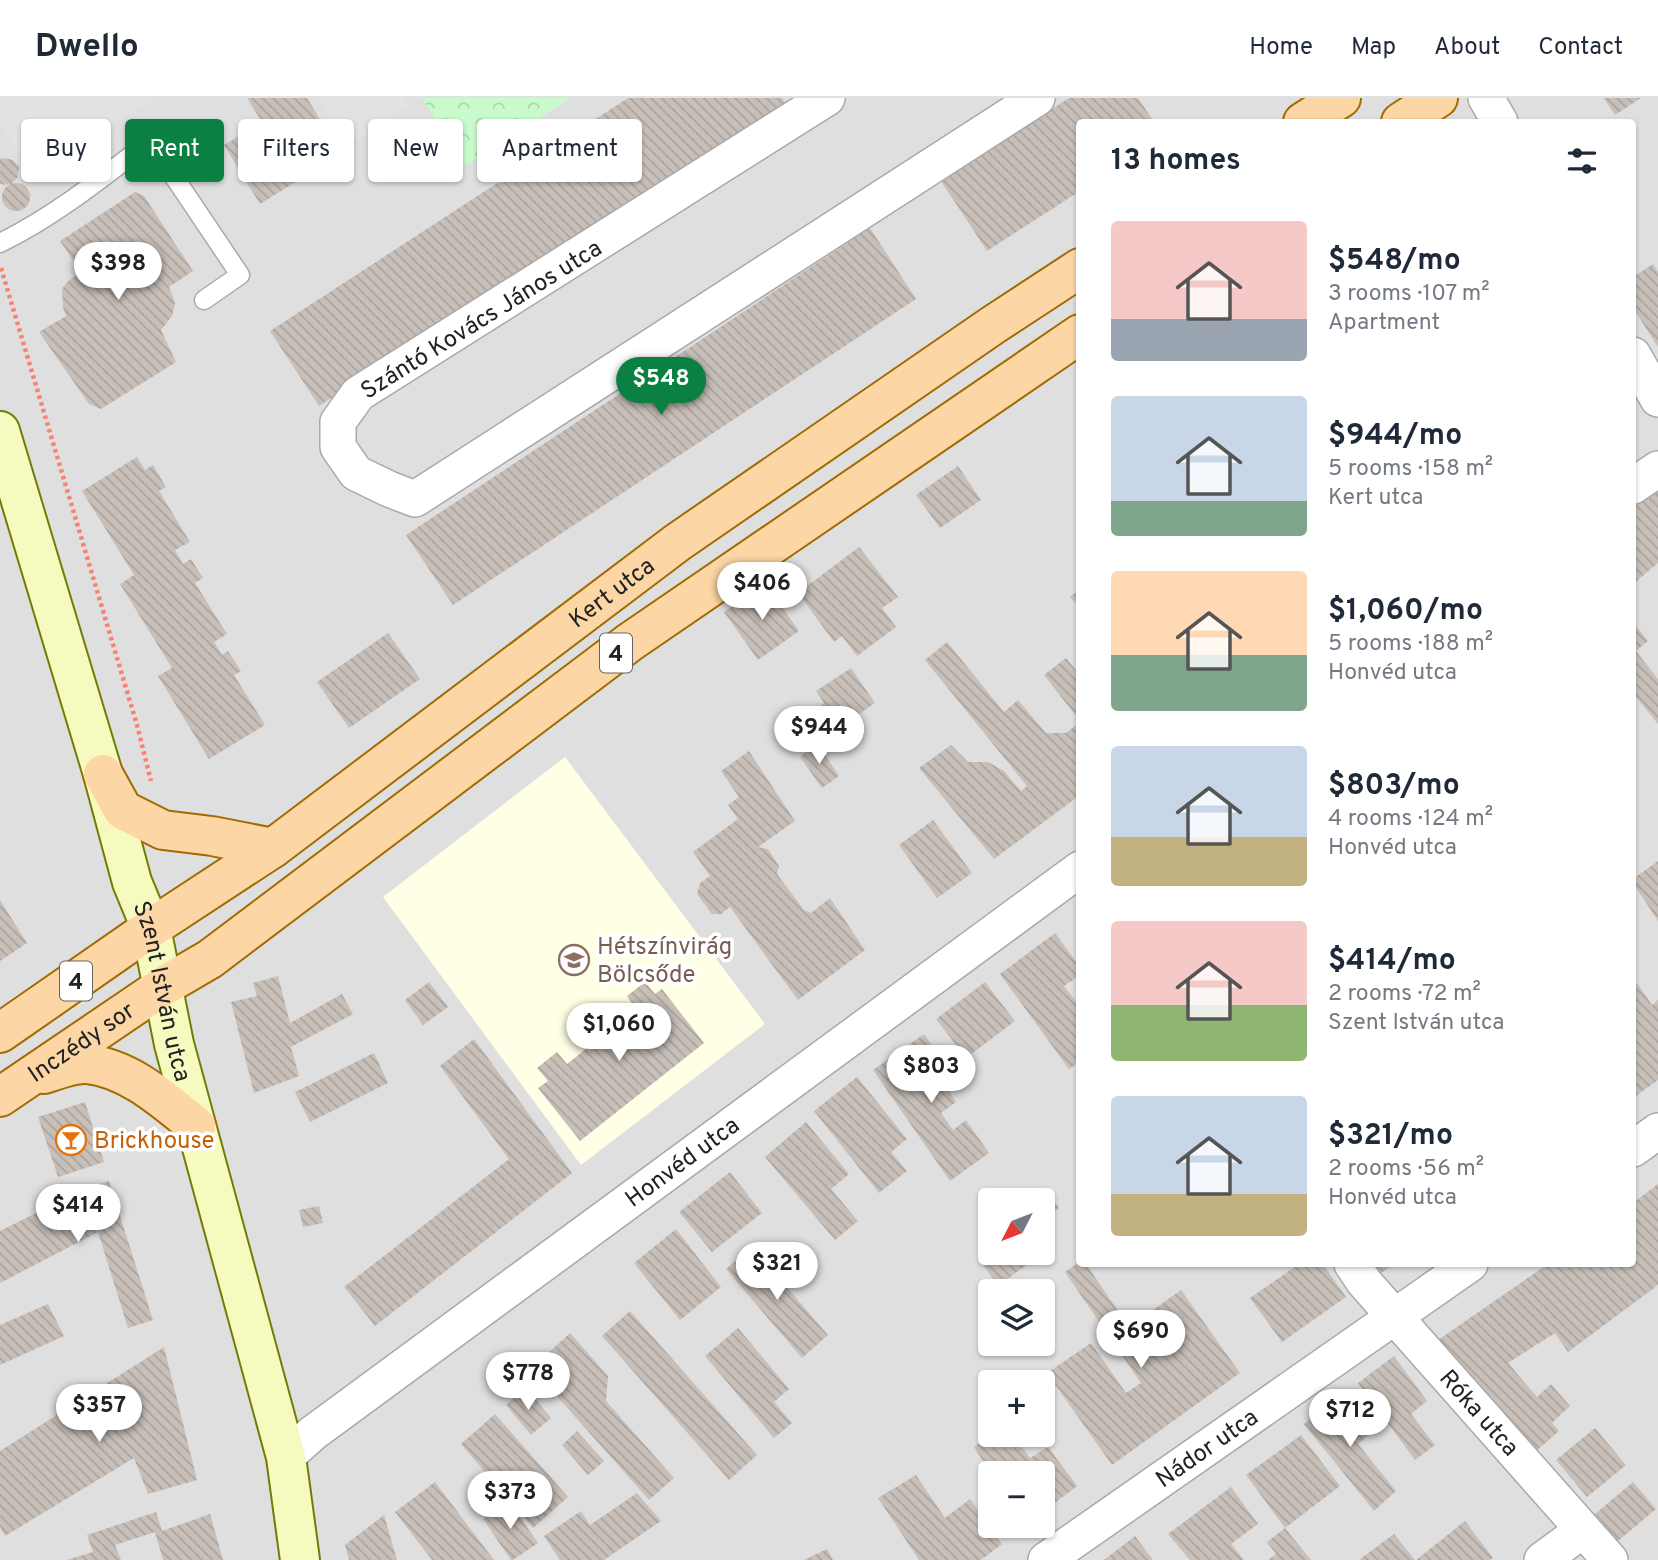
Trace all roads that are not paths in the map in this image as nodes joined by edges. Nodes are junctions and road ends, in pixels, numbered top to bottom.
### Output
1 (827, 98) edge
2 (1037, 98) edge
3 (1341, 98) edge
4 (1438, 98) edge
5 (1486, 98) edge
6 (1308, 119) edge
7 (1406, 119) edge
8 (1498, 119) edge
9 (0, 243) edge
10 (1076, 271) edge
11 (205, 300) dead end
12 (1076, 337) edge
13 (1636, 360) edge
14 (1658, 399) edge
15 (2, 444) edge
16 (1658, 469) edge
17 (1636, 484) edge
18 (103, 774) junction
19 (273, 848) junction
20 (1076, 872) edge
21 (151, 928) junction
22 (162, 987) junction
23 (0, 1033) edge
24 (14, 1088) edge
25 (196, 1126) junction
26 (1658, 1131) edge
27 (1636, 1147) edge
28 (1354, 1267) edge
29 (1466, 1267) edge
30 (1395, 1316) junction
31 (286, 1457) junction
32 (1583, 1531) junction
33 (300, 1560) edge
34 (1046, 1560) edge
35 (1542, 1560) edge
36 (1610, 1560) edge

1 - 2 street, Szántó Kovács János utca
3 - 6 main road
4 - 7 main road
5 - 8 street
9 - 11 lane
10 - 19 main road, Kert utca / 4
12 - 22 main road, 4
13 - 14 street
15 - 18 street, Szent István utca
16 - 17 street
18 - 19 main road
18 - 21 street, Szent István utca
19 - 21 main road, Kert utca / 4
20 - 31 street, Honvéd utca
21 - 22 street, Szent István utca
21 - 23 main road, 4
22 - 24 main road, Inczédy sor / 4
22 - 25 street, Szent István utca
24 - 25 main road
25 - 31 street, Szent István utca
26 - 27 street
28 - 30 street, Róka utca
29 - 30 street, Nádor utca
30 - 32 street, Róka utca
30 - 34 street, Nádor utca
31 - 33 street, Szent István utca
32 - 35 street
32 - 36 street, Róka utca

